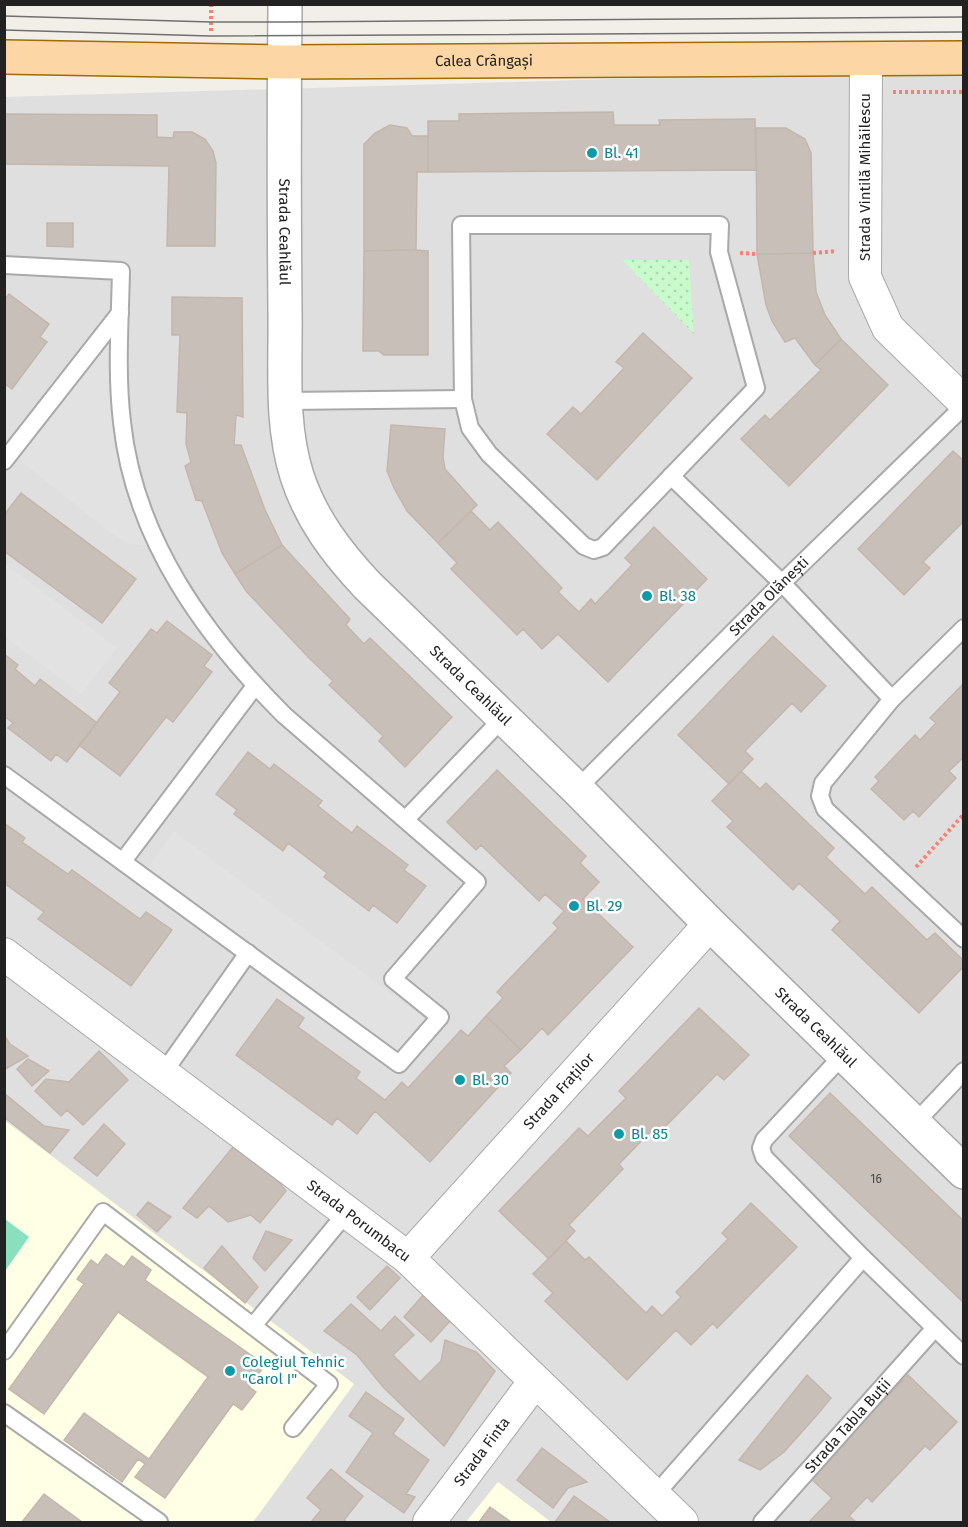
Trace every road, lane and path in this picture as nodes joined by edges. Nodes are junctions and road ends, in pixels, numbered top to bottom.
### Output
1 (285, 4) edge
2 (4, 57) edge
3 (963, 58) edge
4 (866, 60) junction
5 (284, 62) junction
6 (866, 92) junction
7 (963, 92) edge
8 (4, 265) edge
9 (120, 314) junction
10 (463, 399) junction
11 (286, 401) junction
12 (963, 404) edge
13 (4, 461) edge
14 (671, 476) junction
15 (782, 583) junction
16 (963, 628) edge
17 (255, 686) junction
18 (892, 699) junction
19 (503, 718) junction
20 (4, 775) edge
21 (577, 789) junction
22 (963, 814) edge
23 (406, 819) junction
24 (123, 861) junction
25 (903, 882) junction
26 (710, 924) junction
27 (963, 939) edge
28 (248, 953) junction
29 (4, 954) edge
30 (844, 1054) junction
31 (963, 1071) edge
32 (164, 1072) junction
33 (915, 1123) junction
34 (963, 1172) edge
35 (347, 1212) junction
36 (408, 1258) junction
37 (863, 1258) junction
38 (253, 1326) junction
39 (934, 1328) junction
40 (4, 1351) edge
41 (963, 1356) edge
42 (535, 1381) junction
43 (4, 1413) edge
44 (293, 1428) dead end
45 (655, 1495) junction
46 (159, 1522) edge
47 (429, 1522) edge
48 (682, 1522) edge
49 (762, 1522) edge

1 - 5 street, Strada Ceahlăul
2 - 5 main road, Calea Crângași
3 - 4 main road, Calea Crângași
4 - 5 main road, Calea Crângași
4 - 6 street, Strada Vintilă Mihăilescu
5 - 11 street, Strada Ceahlăul
6 - 7 path
6 - 12 street, Strada Vintilă Mihăilescu
8 - 9 lane
9 - 13 lane
9 - 17 lane
10 - 11 lane
10 - 14 lane
10 - 14 lane
11 - 19 street, Strada Ceahlăul
12 - 15 lane, Strada Olănești
14 - 15 lane
15 - 18 lane
15 - 21 lane, Strada Olănești
16 - 18 lane
17 - 23 lane
17 - 24 lane
18 - 25 lane
19 - 21 street, Strada Ceahlăul
19 - 23 lane
20 - 24 lane
21 - 26 street, Strada Ceahlăul
22 - 25 path
23 - 28 lane
24 - 28 lane
25 - 27 lane
26 - 30 street, Strada Ceahlăul
26 - 36 street, Strada Fraților
28 - 32 lane
29 - 32 street, Strada Porumbacu
30 - 33 street, Strada Ceahlăul
30 - 37 lane
31 - 33 lane
32 - 35 street, Strada Porumbacu
33 - 34 street, Strada Ceahlăul
35 - 36 street, Strada Porumbacu
35 - 38 lane
36 - 42 street, Strada Porumbacu
37 - 39 lane
37 - 45 lane
38 - 40 lane
38 - 44 lane
39 - 41 lane
39 - 49 lane, Strada Tabla Buții
42 - 45 street, Strada Porumbacu
42 - 47 street, Strada Finta
43 - 46 lane
45 - 48 street, Strada Porumbacu

